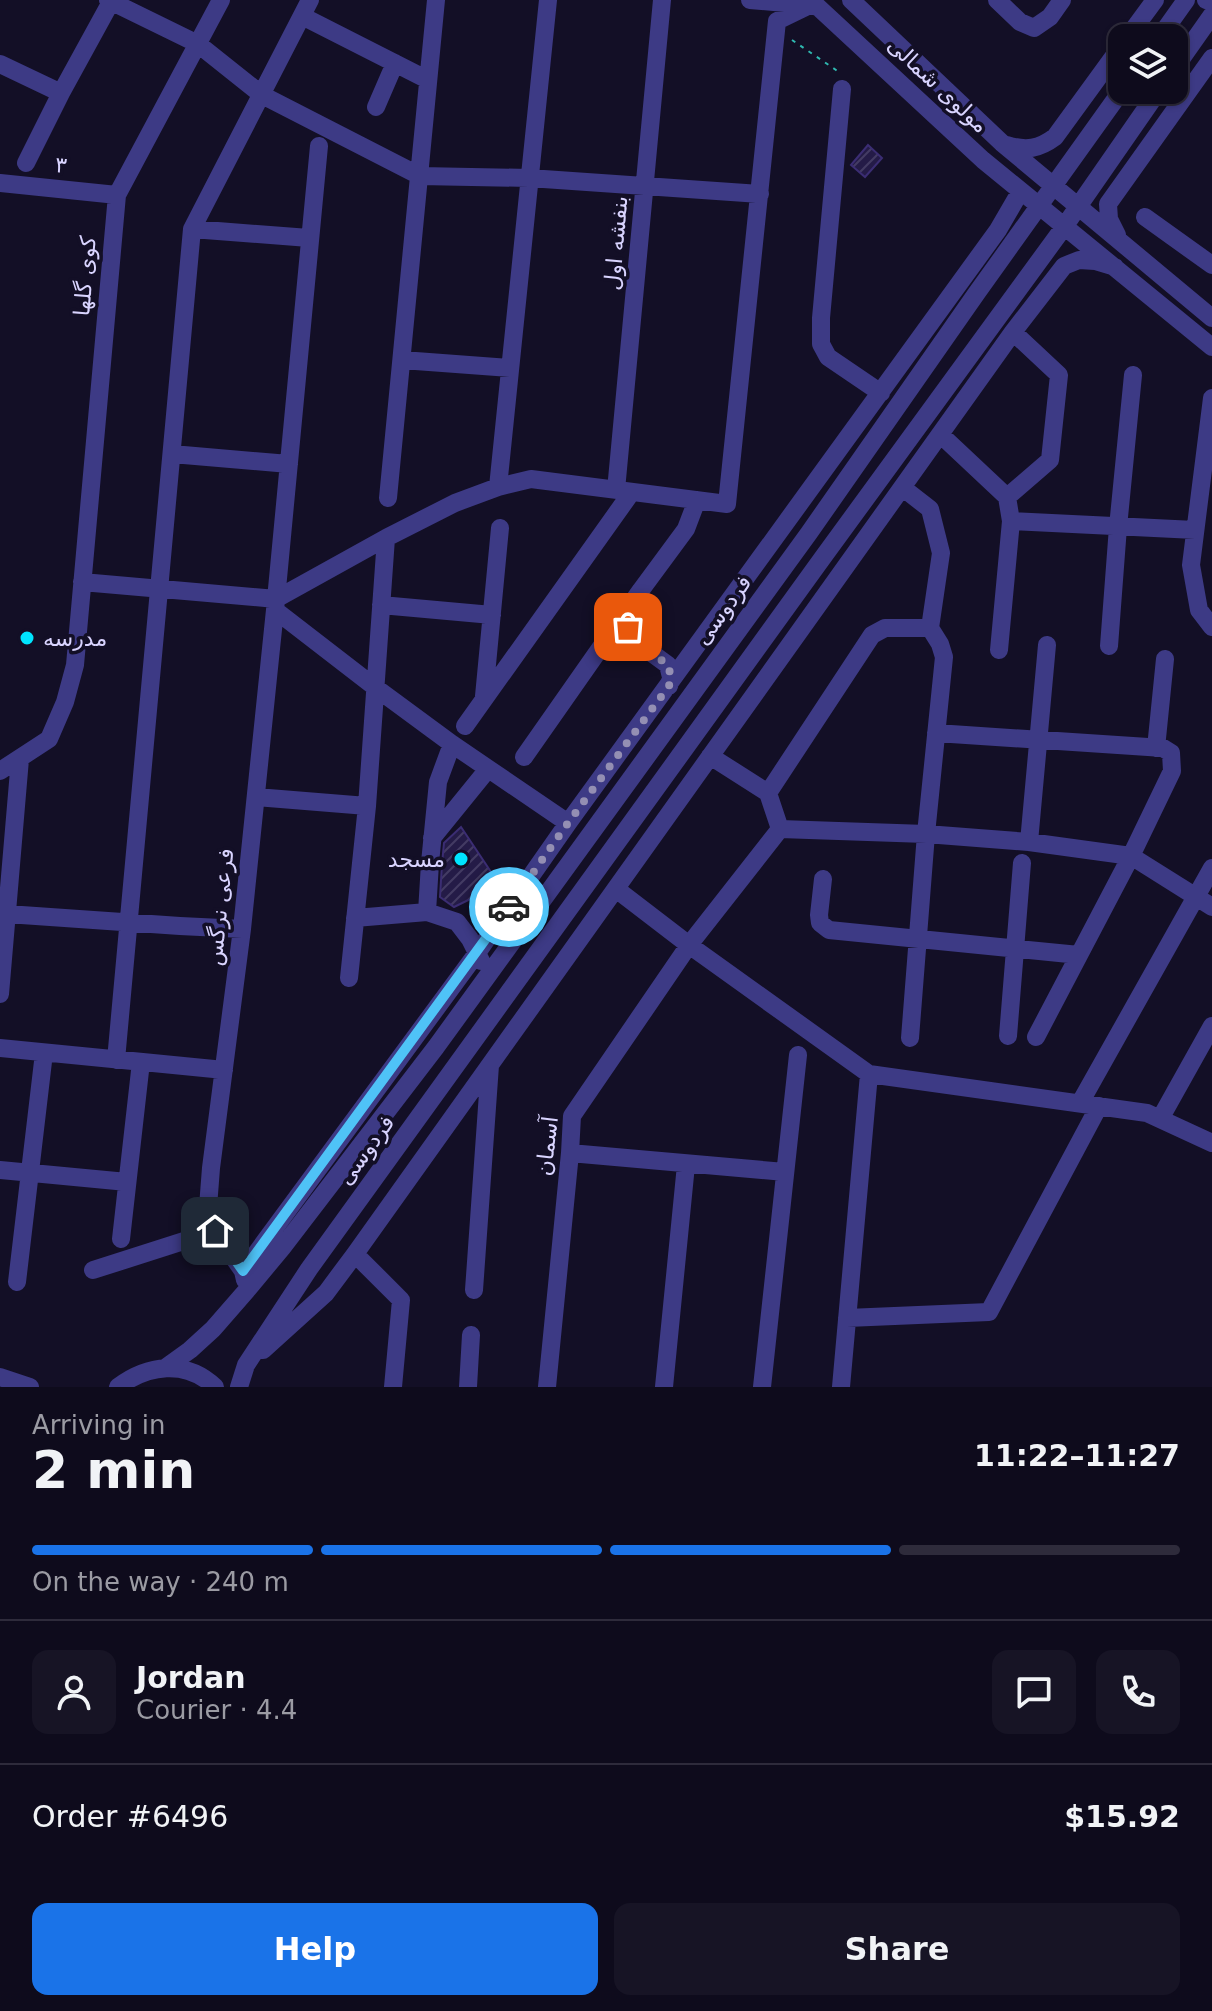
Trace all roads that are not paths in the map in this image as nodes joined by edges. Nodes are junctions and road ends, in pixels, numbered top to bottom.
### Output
1 (221, 0) edge
2 (436, 0) edge
3 (548, 0) edge
4 (662, 0) edge
5 (750, 0) edge
6 (851, 0) edge
7 (997, 0) edge
8 (1062, 0) edge
9 (1155, 0) edge
10 (1206, 0) edge
11 (110, 1) edge
12 (1212, 2) edge
13 (814, 3) edge
14 (1182, 6) edge
15 (306, 8) edge
16 (1212, 15) edge
17 (868, 16) junction
18 (1137, 24) edge
19 (1169, 24) edge
20 (1199, 33) junction
21 (849, 35) junction
22 (198, 44) junction
23 (1188, 49) edge
24 (1212, 58) edge
25 (395, 63) junction
26 (0, 64) edge
27 (1108, 64) edge
28 (428, 80) junction
29 (842, 89) road end
30 (61, 93) junction
31 (262, 95) junction
32 (1112, 104) edge
33 (1149, 104) edge
34 (376, 107) dead end
35 (1002, 143) junction
36 (319, 146) dead end
37 (26, 163) dead end
38 (420, 176) junction
39 (529, 178) junction
40 (1007, 178) junction
41 (0, 183) edge
42 (645, 184) junction
43 (1053, 187) junction
44 (760, 194) junction
45 (117, 195) junction
46 (1016, 199) junction
47 (1039, 207) junction
48 (1077, 207) junction
49 (1145, 217) dead end
50 (1064, 227) junction
51 (192, 229) junction
52 (309, 238) junction
53 (1015, 240) junction
54 (1121, 241) junction
55 (1212, 265) edge
56 (1115, 267) junction
57 (976, 294) junction
58 (1003, 310) junction
59 (1212, 318) edge
60 (1013, 332) junction
61 (1212, 347) edge
62 (402, 360) junction
63 (510, 368) junction
64 (1133, 375) dead end
65 (881, 393) junction
66 (1212, 398) edge
67 (941, 435) junction
68 (172, 454) junction
69 (289, 464) junction
70 (498, 487) junction
71 (903, 488) junction
72 (624, 492) junction
73 (1007, 497) junction
74 (388, 498) dead end
75 (697, 500) junction
76 (1011, 521) junction
77 (1118, 527) junction
78 (500, 528) dead end
79 (1195, 530) junction
80 (386, 538) junction
81 (82, 582) junction
82 (160, 589) junction
83 (276, 604) junction
84 (381, 605) junction
85 (625, 612) junction
86 (492, 615) junction
87 (1212, 627) edge
88 (930, 628) junction
89 (1047, 645) dead end
90 (1109, 646) dead end
91 (999, 650) dead end
92 (1165, 659) dead end
93 (669, 686) junction
94 (376, 688) junction
95 (483, 699) junction
96 (465, 726) dead end
97 (936, 733) junction
98 (1039, 739) junction
99 (452, 744) junction
100 (1156, 748) junction
101 (710, 756) junction
102 (524, 757) dead end
103 (20, 759) junction
104 (612, 764) junction
105 (488, 769) junction
106 (0, 771) edge
107 (630, 779) junction
108 (768, 793) junction
109 (256, 797) junction
110 (367, 806) junction
111 (568, 823) junction
112 (780, 829) junction
113 (926, 834) junction
114 (432, 838) junction
115 (1029, 842) junction
116 (1131, 856) junction
117 (1022, 863) dead end
118 (1212, 868) edge
119 (823, 879) dead end
120 (616, 889) junction
121 (1204, 902) edge
122 (427, 912) junction
123 (355, 918) junction
124 (129, 922) junction
125 (4, 925) edge
126 (242, 929) junction
127 (918, 938) junction
128 (689, 945) junction
129 (1015, 948) junction
130 (477, 953) junction
131 (1079, 955) junction
132 (488, 974) junction
133 (349, 978) dead end
134 (0, 994) edge
135 (1212, 1026) edge
136 (1008, 1036) dead end
137 (1036, 1037) dead end
138 (910, 1038) dead end
139 (0, 1048) edge
140 (44, 1053) junction
141 (798, 1055) dead end
142 (116, 1060) junction
143 (141, 1062) junction
144 (490, 1065) junction
145 (224, 1070) junction
146 (869, 1074) junction
147 (1090, 1104) junction
148 (1160, 1119) junction
149 (1212, 1143) edge
150 (570, 1153) junction
151 (686, 1165) junction
152 (0, 1170) edge
153 (785, 1172) junction
154 (29, 1173) junction
155 (127, 1182) junction
156 (211, 1226) junction
157 (121, 1239) dead end
158 (355, 1254) junction
159 (93, 1270) dead end
160 (243, 1271) junction
161 (17, 1282) dead end
162 (247, 1290) junction
163 (474, 1290) dead end
164 (847, 1318) junction
165 (471, 1335) dead end
166 (246, 1365) junction
167 (165, 1368) junction
168 (0, 1377) edge
169 (30, 1387) edge
170 (118, 1387) edge
171 (215, 1387) edge
172 (239, 1387) edge
173 (393, 1387) edge
174 (468, 1387) edge
175 (547, 1387) edge
176 (664, 1387) edge
177 (762, 1387) edge
178 (841, 1387) edge

1 - 22 street, کوی گلها
2 - 28 street
3 - 39 street
4 - 42 street, بنفشه اول
5 - 13 street
6 - 17 street, مولوی شمالی
7 - 8 street
9 - 18 street
10 - 12 street
11 - 22 street
11 - 30 street
13 - 21 street, مولوی شمالی
13 - 44 street
14 - 19 street
14 - 20 street
15 - 25 street
15 - 31 street
16 - 20 street
17 - 21 street
17 - 35 street, مولوی شمالی
20 - 23 street
21 - 40 street, مولوی شمالی
22 - 31 street
22 - 45 street, کوی گلها
24 - 54 street
25 - 28 street
25 - 34 street
26 - 30 street
27 - 35 street
28 - 38 street
29 - 65 street
30 - 37 street
31 - 38 street
31 - 51 street
32 - 43 street, فردوسی
33 - 48 street, فردوسی
35 - 43 street, مولوی شمالی
36 - 52 street, فرعی نرگس
38 - 39 street
38 - 62 street
39 - 42 street
39 - 63 street
40 - 46 street
40 - 47 street, مولوی شمالی
41 - 45 street, ۳
42 - 44 street
42 - 72 street, بنفشه اول
43 - 47 street, فردوسی
43 - 48 street, مولوی شمالی
44 - 75 street
45 - 81 street, کوی گلها
46 - 53 street
46 - 65 street
47 - 50 street, مولوی شمالی
47 - 53 street, فردوسی
48 - 50 street, فردوسی
48 - 54 street, مولوی شمالی
49 - 55 street
50 - 56 street, مولوی شمالی
50 - 58 street, فردوسی
51 - 52 street
51 - 68 street
52 - 69 street, فرعی نرگس
53 - 57 street, فردوسی
54 - 59 street, مولوی شمالی
56 - 60 street
56 - 61 street, مولوی شمالی
57 - 58 street
57 - 107 street, فردوسی
58 - 166 street, فردوسی
60 - 67 street
60 - 73 street
62 - 63 street
62 - 74 street
63 - 70 street
64 - 77 street
65 - 93 street
66 - 79 street
67 - 71 street
67 - 73 street
68 - 69 street
68 - 82 street
69 - 83 street, فرعی نرگس
70 - 72 street
70 - 80 street
71 - 88 street
71 - 101 street
72 - 75 street
72 - 95 street
73 - 76 street
75 - 85 street
76 - 77 street
76 - 91 street
77 - 79 street
77 - 90 street
78 - 86 street
79 - 87 street
80 - 83 street
80 - 84 street
81 - 82 street
81 - 103 street, کوی گلها
82 - 83 street
82 - 124 street
83 - 94 street
83 - 109 street, فرعی نرگس
84 - 86 street
84 - 94 street
85 - 93 street
85 - 102 street
86 - 95 street
88 - 97 street
88 - 108 street
89 - 98 street
92 - 100 street
93 - 104 street
94 - 99 street
94 - 110 street
95 - 96 street
97 - 98 street
97 - 113 street
98 - 100 street
98 - 115 street
99 - 105 street
99 - 114 street
100 - 116 street
101 - 108 street
101 - 120 street
103 - 106 street, کوی گلها
103 - 125 street
104 - 107 street
104 - 111 street
105 - 111 street
105 - 114 street
107 - 132 street, فردوسی
108 - 112 street
109 - 110 street
109 - 126 street, فرعی نرگس
110 - 123 street
111 - 130 street
112 - 113 street
112 - 128 street, آسمان
113 - 115 street
113 - 127 street
114 - 122 street
115 - 116 street
116 - 121 street
116 - 131 street
117 - 129 street
118 - 121 street
119 - 127 street
120 - 128 street
120 - 144 street
121 - 147 street
122 - 123 street
122 - 130 street
123 - 133 street
124 - 125 street
124 - 126 street
124 - 142 street
125 - 134 street
126 - 145 street, فرعی نرگس
127 - 129 street
127 - 138 street
128 - 146 street
128 - 150 street, آسمان
129 - 131 street
129 - 136 street
130 - 132 street
130 - 160 street
131 - 137 street
132 - 162 street, فردوسی
135 - 148 street
139 - 140 street
140 - 142 street
140 - 154 street
141 - 153 street
142 - 143 street
143 - 145 street
143 - 155 street
144 - 158 street
144 - 163 street
145 - 156 street, فرعی نرگس
146 - 147 street
146 - 164 street
147 - 148 street
147 - 164 street
148 - 149 street
150 - 151 street
150 - 175 street, آسمان
151 - 153 street
151 - 176 street
152 - 154 street
153 - 177 street
154 - 155 street
154 - 161 street
155 - 157 street
156 - 159 street
156 - 160 street
158 - 166 street
158 - 173 street
160 - 162 street
162 - 167 street, فردوسی
164 - 178 street
165 - 174 street
166 - 172 street, فردوسی
167 - 170 street, فردوسی
167 - 171 street
168 - 169 street

